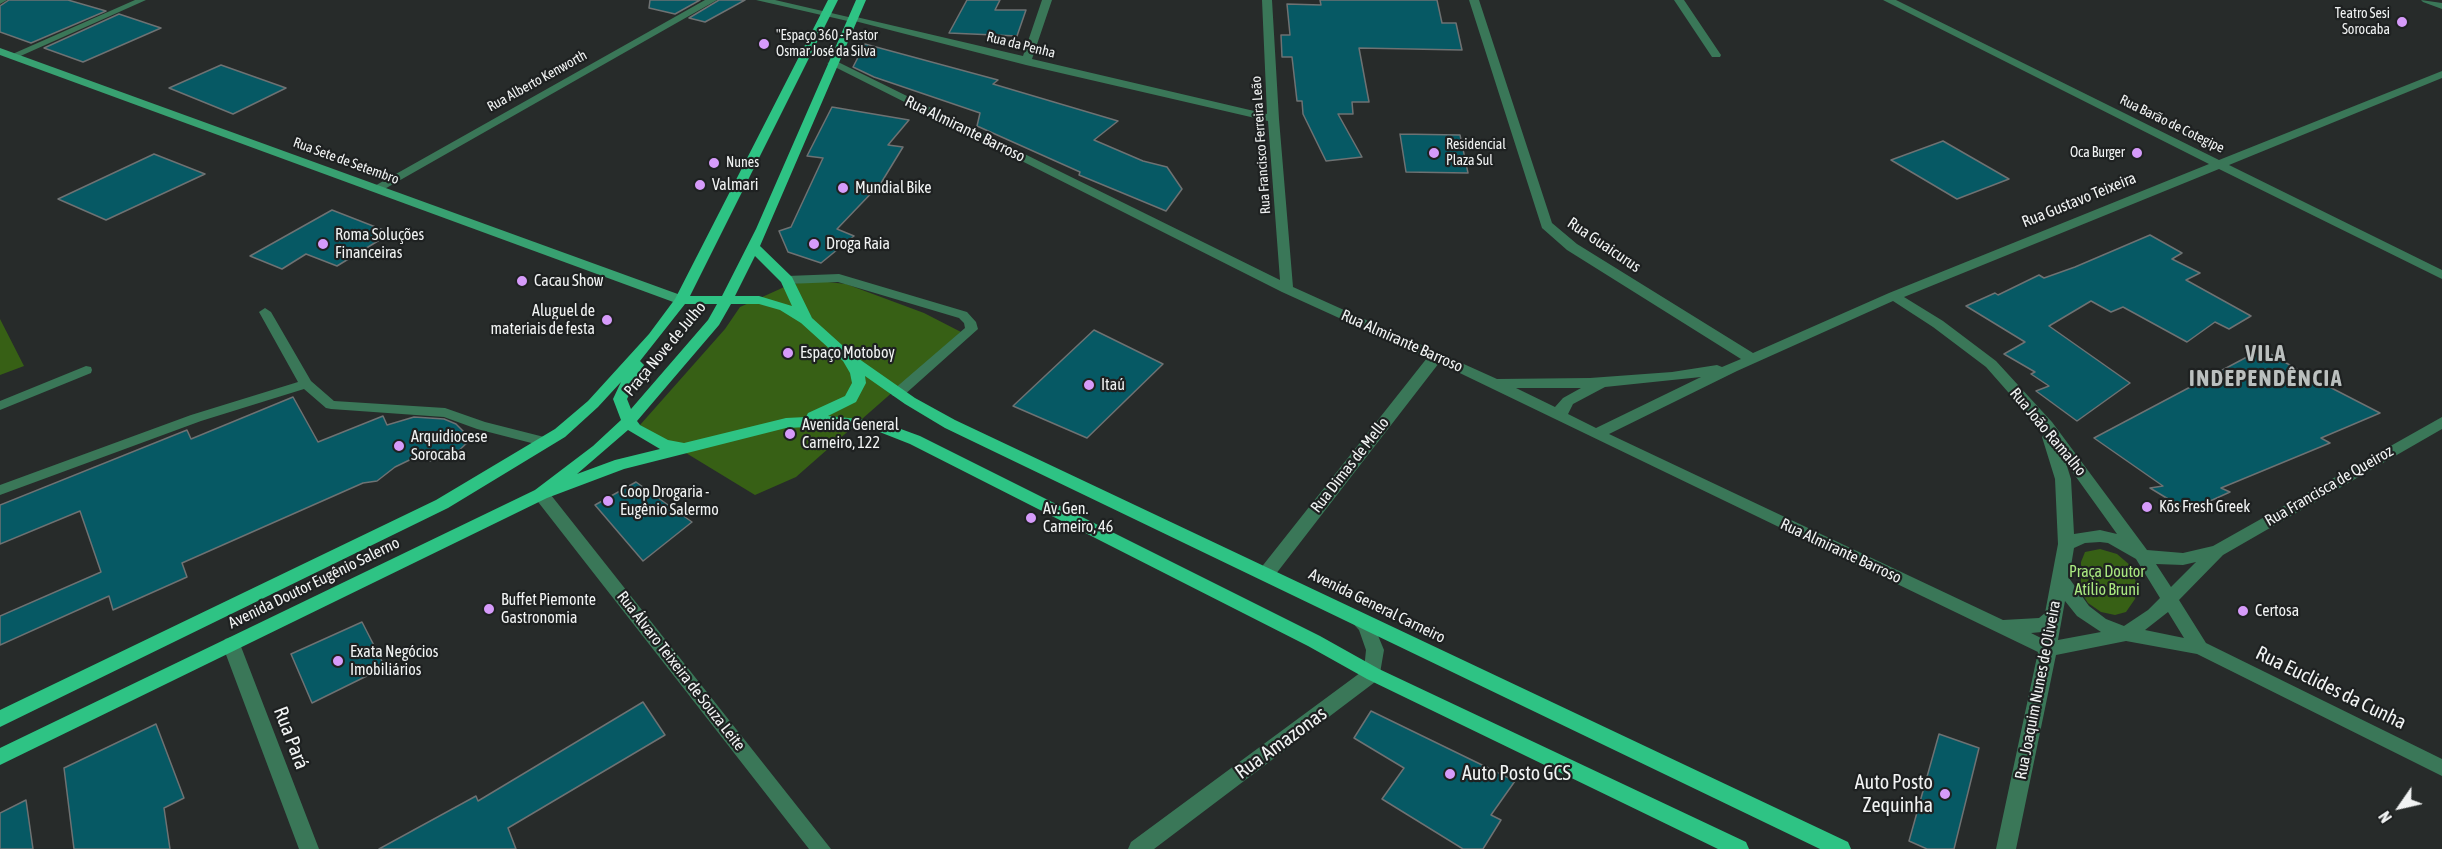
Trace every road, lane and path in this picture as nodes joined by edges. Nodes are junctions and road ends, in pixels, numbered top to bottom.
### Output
1 (142, 0) edge
2 (712, 0) edge
3 (761, 0) edge
4 (833, 0) edge
5 (861, 0) edge
6 (1047, 0) edge
7 (1268, 0) edge
8 (1474, 0) edge
9 (1679, 0) edge
10 (1888, 0) edge
11 (2426, 0) edge
12 (2442, 6) edge
13 (828, 15) junction
14 (852, 19) junction
15 (0, 51) edge
16 (1716, 55) dead end
17 (13, 56) junction
18 (1026, 62) junction
19 (832, 63) junction
20 (2442, 74) edge
21 (1273, 119) junction
22 (2217, 163) junction
23 (377, 188) junction
24 (753, 246) junction
25 (2442, 275) edge
26 (787, 280) junction
27 (1287, 289) junction
28 (1894, 296) junction
29 (727, 299) junction
30 (681, 300) junction
31 (265, 312) dead end
32 (806, 320) junction
33 (654, 337) junction
34 (847, 357) junction
35 (1436, 357) junction
36 (1752, 359) junction
37 (1732, 368) junction
38 (86, 370) dead end
39 (1605, 382) junction
40 (1494, 383) junction
41 (306, 384) junction
42 (898, 393) junction
43 (593, 404) joint
44 (0, 406) edge
45 (1560, 416) junction
46 (629, 421) junction
47 (2442, 422) edge
48 (786, 423) junction
49 (2047, 426) junction
50 (1596, 434) junction
51 (547, 442) junction
52 (685, 447) junction
53 (0, 490) edge
54 (541, 494) junction
55 (2066, 544) junction
56 (2217, 551) junction
57 (2142, 555) junction
58 (1266, 574) junction
59 (2059, 577) junction
60 (2169, 601) junction
61 (1975, 615) junction
62 (1356, 617) junction
63 (2053, 617) junction
64 (2126, 634) junction
65 (231, 644) junction
66 (2200, 648) junction
67 (2048, 649) junction
68 (1373, 674) junction
69 (0, 719) edge
70 (0, 758) edge
71 (2442, 768) edge
72 (309, 849) edge
73 (821, 849) edge
74 (1138, 849) edge
75 (1739, 849) edge
76 (1841, 849) edge
77 (2006, 849) edge

1 - 17 lane
2 - 23 street, Rua Alberto Kenworth
3 - 13 street, Rua da Penha
4 - 13 main road, Praça Nove de Julho
5 - 14 main road, Praça Nove de Julho
6 - 18 street
7 - 21 street, Rua Francisco Ferreira Leão
8 - 36 street, Rua Guaicurus
9 - 16 street
10 - 22 street, Rua Barão de Cotegipe
11 - 12 street
13 - 14 street, Rua da Penha
13 - 30 main road, Praça Nove de Julho
14 - 18 street, Rua da Penha
14 - 19 main road, Praça Nove de Julho
15 - 17 main road, Rua Sete de Setembro
17 - 23 main road, Rua Sete de Setembro
18 - 21 street, Rua da Penha
19 - 24 main road, Praça Nove de Julho
19 - 27 street, Rua Almirante Barroso
20 - 22 street, Rua Gustavo Teixeira
21 - 27 street, Rua Francisco Ferreira Leão
22 - 25 street, Rua Barão de Cotegipe
22 - 28 street, Rua Gustavo Teixeira
23 - 30 main road, Rua Sete de Setembro
24 - 26 main road
24 - 29 main road, Praça Nove de Julho
26 - 32 main road
26 - 42 lane
27 - 35 street, Rua Almirante Barroso
28 - 36 street, Rua Gustavo Teixeira
28 - 49 street, Rua João Ramalho
29 - 30 main road
29 - 32 main road, Praça Nove de Julho
29 - 46 main road, Praça Nove de Julho
30 - 33 main road, Praça Nove de Julho
31 - 41 lane
32 - 34 main road, Praça Nove de Julho
33 - 43 main road, Praça Nove de Julho
33 - 46 main road
34 - 42 main road, Praça Nove de Julho
34 - 48 main road
35 - 40 street, Rua Almirante Barroso
35 - 58 street, Rua Dimas de Mello
36 - 37 street, Rua Gustavo Teixeira
37 - 39 street, Rua Gustavo Teixeira
37 - 50 street, Rua Gustavo Teixeira
38 - 44 lane
39 - 40 street, Rua Gustavo Teixeira
39 - 45 street, Rua Gustavo Teixeira
40 - 45 street, Rua Almirante Barroso
41 - 51 lane
41 - 53 lane
42 - 58 main road, Avenida General Carneiro
43 - 51 main road, Avenida Doutor Eugênio Salerno
45 - 50 street, Rua Almirante Barroso
46 - 52 main road
46 - 54 main road, Avenida Doutor Eugênio Salerno
47 - 56 street, Rua Francisca de Queiroz
48 - 52 main road
48 - 68 main road
49 - 55 street, Rua Joaquim Nunes de Oliveira
49 - 57 street, Rua João Ramalho
50 - 61 street, Rua Almirante Barroso
51 - 69 main road, Avenida Doutor Eugênio Salerno
52 - 54 main road
54 - 65 main road, Avenida Doutor Eugênio Salerno
54 - 73 street, Rua Álvaro Teixeira de Souza Leite
55 - 57 street
55 - 59 street, Rua Joaquim Nunes de Oliveira
56 - 57 street, Rua Francisca de Queiroz
56 - 60 street, Rua Francisca de Queiroz
57 - 60 street, Rua João Ramalho
58 - 62 main road, Avenida General Carneiro
59 - 63 street, Rua Joaquim Nunes de Oliveira
59 - 64 street
60 - 64 street
60 - 66 street
61 - 63 street, Rua Almirante Barroso
61 - 67 street, Rua Almirante Barroso
62 - 68 street
62 - 76 main road, Avenida General Carneiro
63 - 67 street, Rua Joaquim Nunes de Oliveira
64 - 66 street, Rua Euclides da Cunha
64 - 67 street, Rua Euclides da Cunha
65 - 70 main road, Avenida Doutor Eugênio Salerno
65 - 72 street, Rua Pará
66 - 71 street, Rua Euclides da Cunha
67 - 77 street, Rua Joaquim Nunes de Oliveira
68 - 74 street, Rua Amazonas
68 - 75 main road

